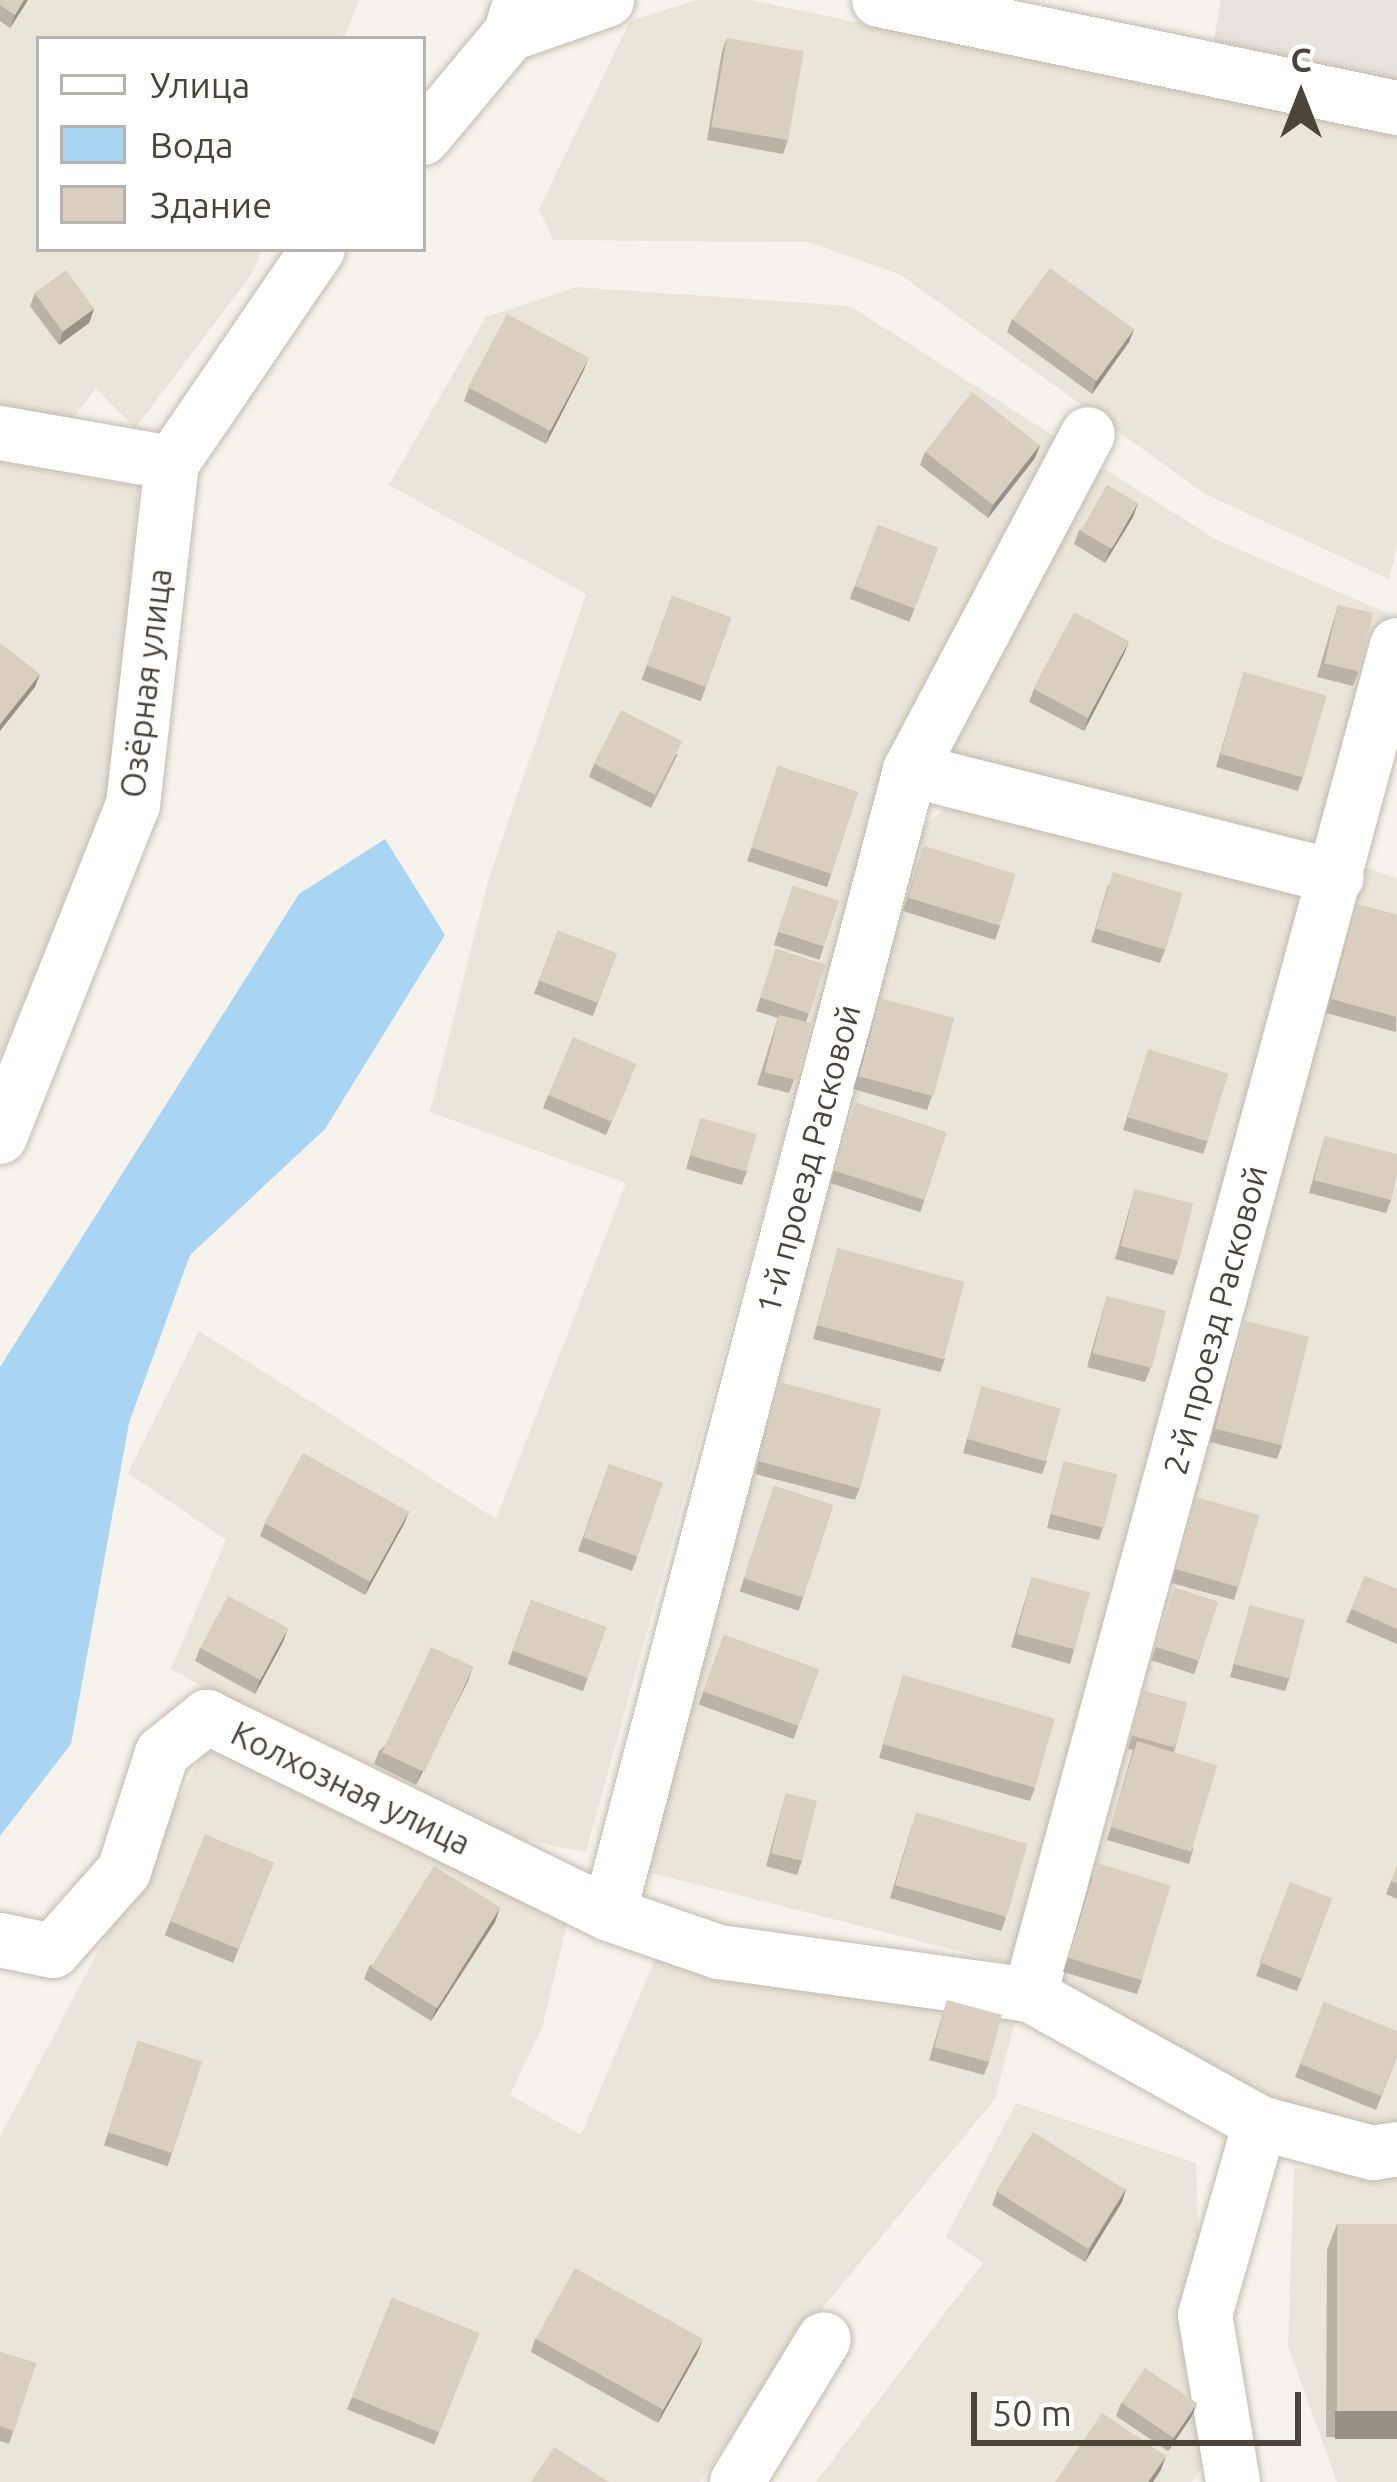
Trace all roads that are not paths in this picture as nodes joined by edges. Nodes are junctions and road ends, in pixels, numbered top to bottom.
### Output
1 (608, 0) edge
2 (878, 0) edge
3 (516, 17) edge
4 (1397, 108) edge
5 (426, 134) edge
6 (316, 252) edge
7 (0, 433) edge
8 (1088, 434) dead end
9 (172, 463) junction
10 (1397, 645) edge
11 (910, 770) junction
12 (1337, 877) junction
13 (0, 1137) edge
14 (609, 1914) junction
15 (0, 1940) edge
16 (1030, 1995) junction
17 (1260, 2123) junction
18 (1397, 2149) edge
19 (824, 2339) dead end
20 (736, 2482) edge
21 (1233, 2482) edge

1 - 3 street
2 - 4 street
3 - 5 street
6 - 9 street, Озёрная улица
7 - 9 street
8 - 11 street, 1-й проезд Расковой
9 - 13 street, Озёрная улица
10 - 12 street, 2-й проезд Расковой
11 - 12 street
11 - 14 street, 1-й проезд Расковой
12 - 16 street, 2-й проезд Расковой
14 - 15 street, Колхозная улица
14 - 16 street
16 - 17 street
17 - 18 street
17 - 21 street
19 - 20 street

